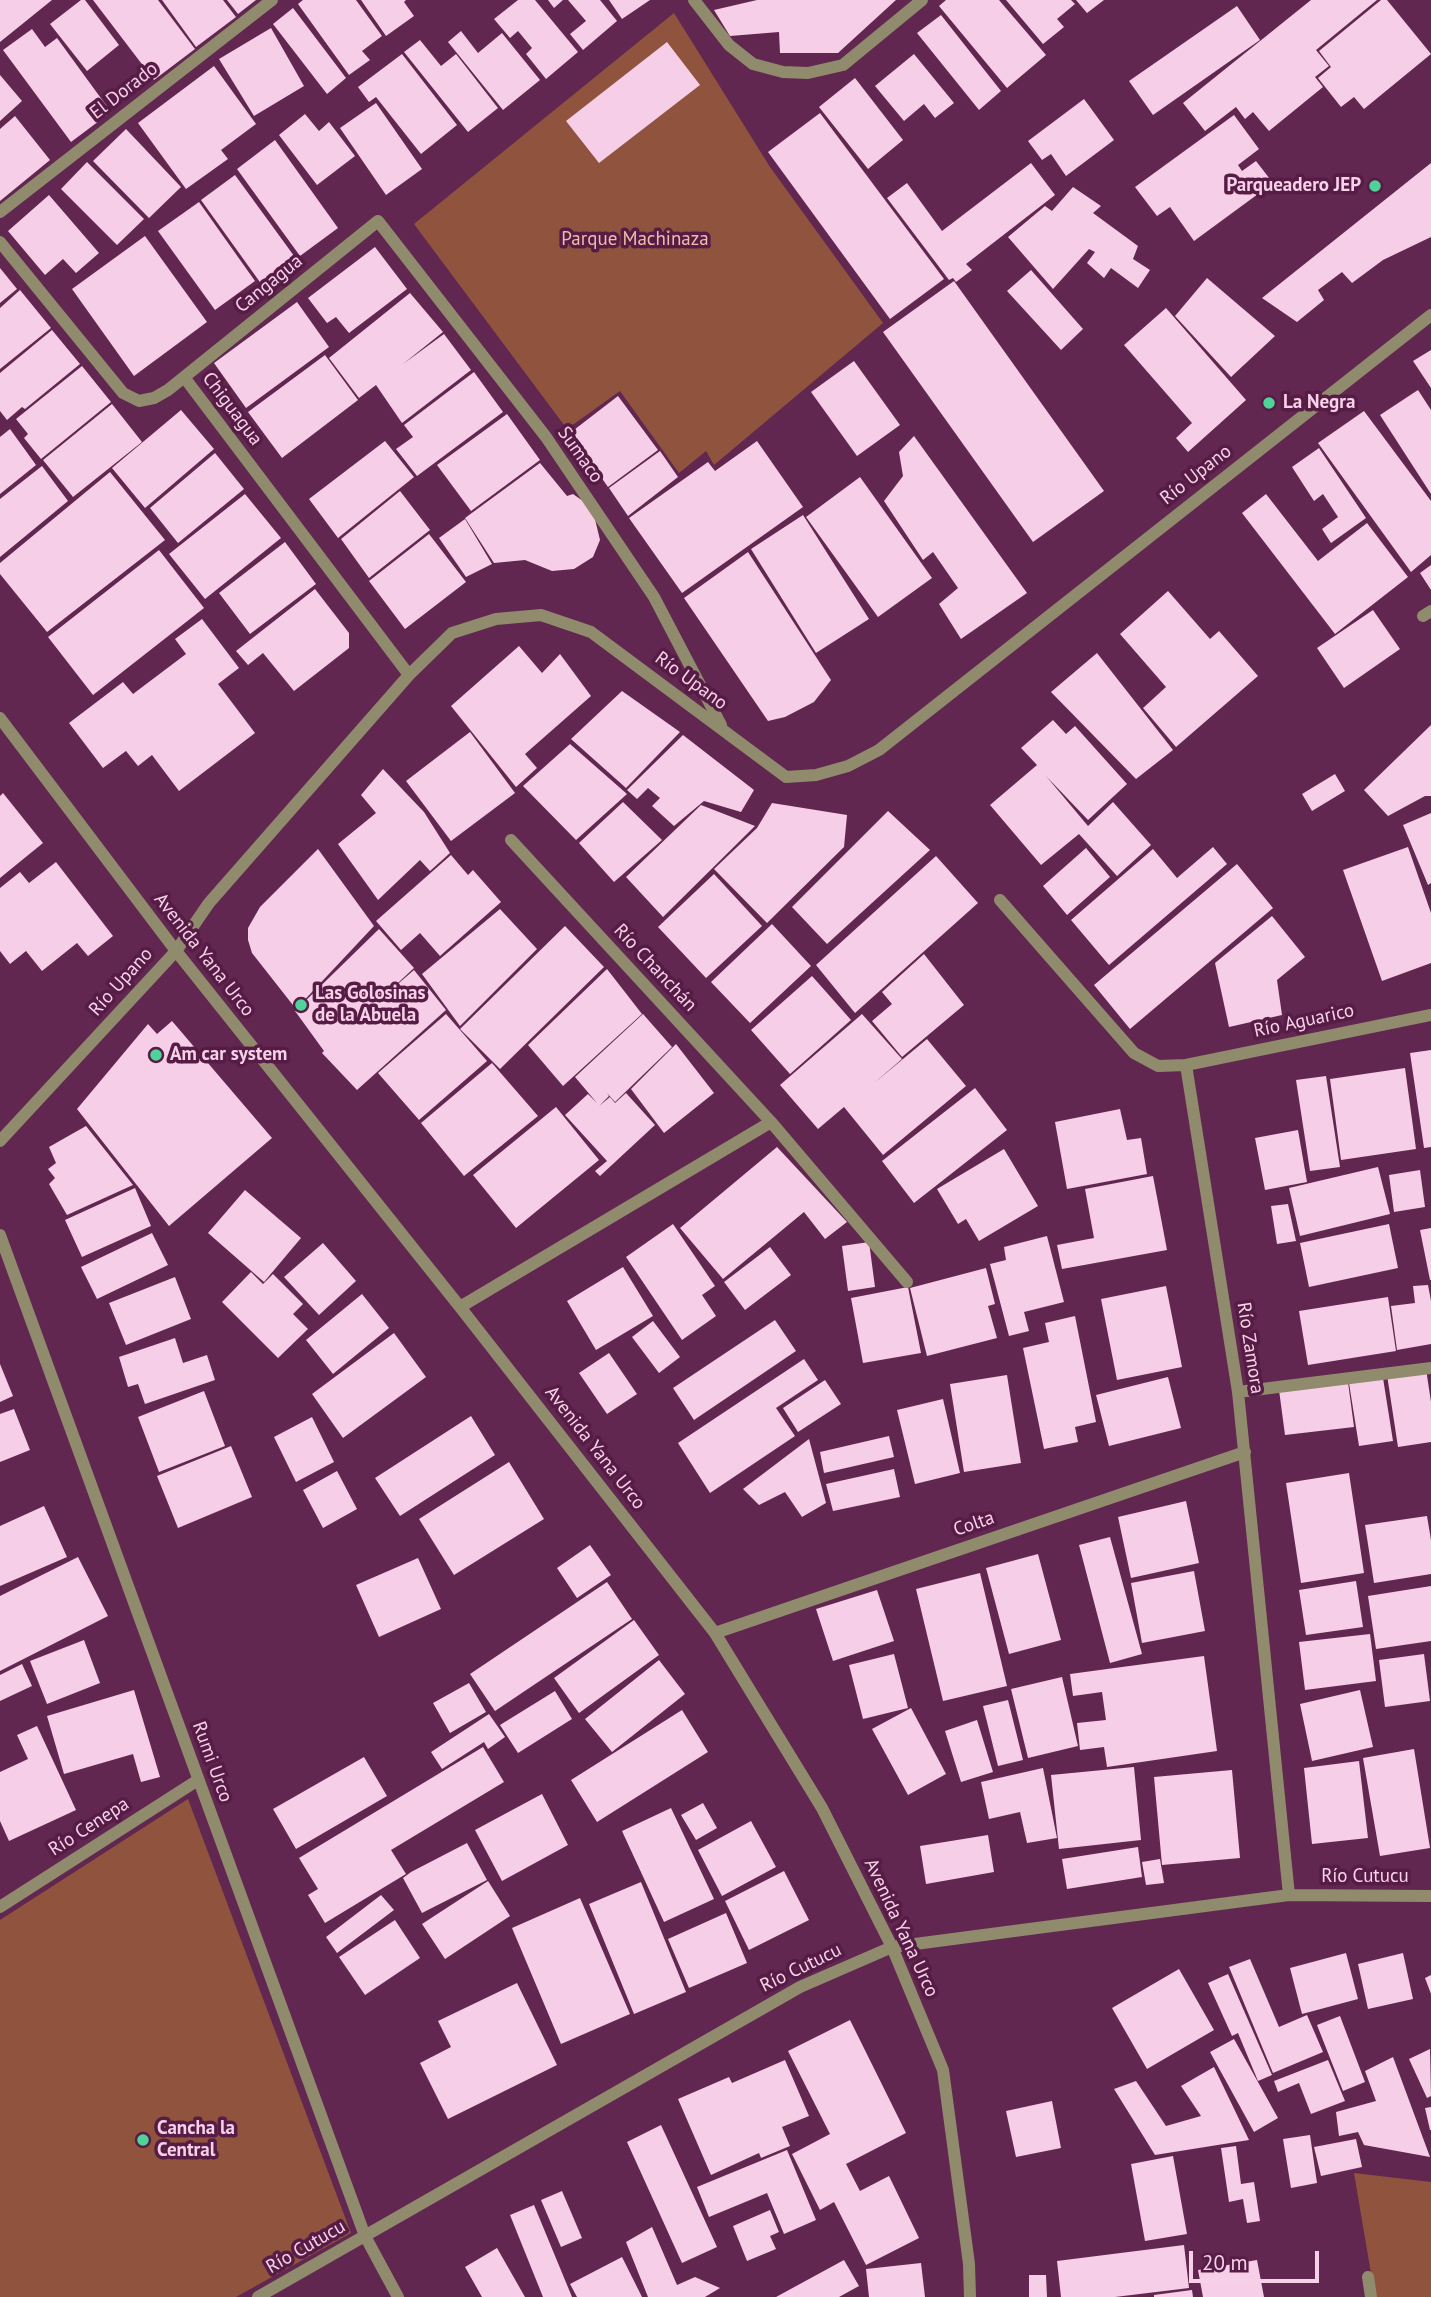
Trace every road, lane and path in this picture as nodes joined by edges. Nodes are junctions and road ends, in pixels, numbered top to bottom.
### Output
1 (272, 0) edge
2 (694, 0) edge
3 (922, 0) edge
4 (0, 212) edge
5 (378, 221) joint
6 (0, 242) edge
7 (1431, 315) edge
8 (184, 377) junction
9 (408, 675) junction
10 (0, 718) edge
11 (723, 729) junction
12 (511, 841) dead end
13 (1000, 900) dead end
14 (176, 951) junction
15 (1431, 1015) edge
16 (1186, 1065) junction
17 (771, 1122) junction
18 (0, 1142) edge
19 (0, 1235) edge
20 (907, 1282) dead end
21 (460, 1307) junction
22 (1431, 1368) edge
23 (1237, 1392) junction
24 (1245, 1452) junction
25 (715, 1633) junction
26 (198, 1780) junction
27 (1289, 1895) junction
28 (1431, 1896) edge
29 (0, 1907) edge
30 (892, 1947) junction
31 (365, 2236) junction
32 (1368, 2277) dead end
33 (258, 2297) edge
34 (398, 2297) edge
35 (970, 2297) edge
36 (1371, 2297) edge

1 - 4 street, El Dorado
2 - 3 street
5 - 8 street, Cangagua
5 - 11 street, Sumaco
6 - 8 street, Chiguagua
7 - 11 street, Río Upano
8 - 9 street, Chiguagua
9 - 11 street, Río Upano
9 - 14 street, Río Upano
10 - 14 street, Avenida Yana Urco
12 - 17 street, Río Chanchán
13 - 16 street
14 - 18 street, Río Upano
14 - 21 street, Avenida Yana Urco
15 - 16 street, Río Aguarico
16 - 23 street, Río Zamora
17 - 20 street, Río Chanchán
17 - 21 street
19 - 26 street, Rumi Urco
21 - 25 street, Avenida Yana Urco
22 - 23 street
23 - 24 street, Río Zamora
24 - 25 street, Colta
24 - 27 street, Río Zamora
25 - 30 street, Avenida Yana Urco
26 - 29 street, Río Cenepa
26 - 31 street, Rumi Urco
27 - 28 street, Río Cutucu
27 - 30 street, Río Cutucu
30 - 31 street, Río Cutucu
30 - 35 street, Avenida Yana Urco
31 - 33 street, Río Cutucu
31 - 34 street, Rumi Urco
32 - 36 street

